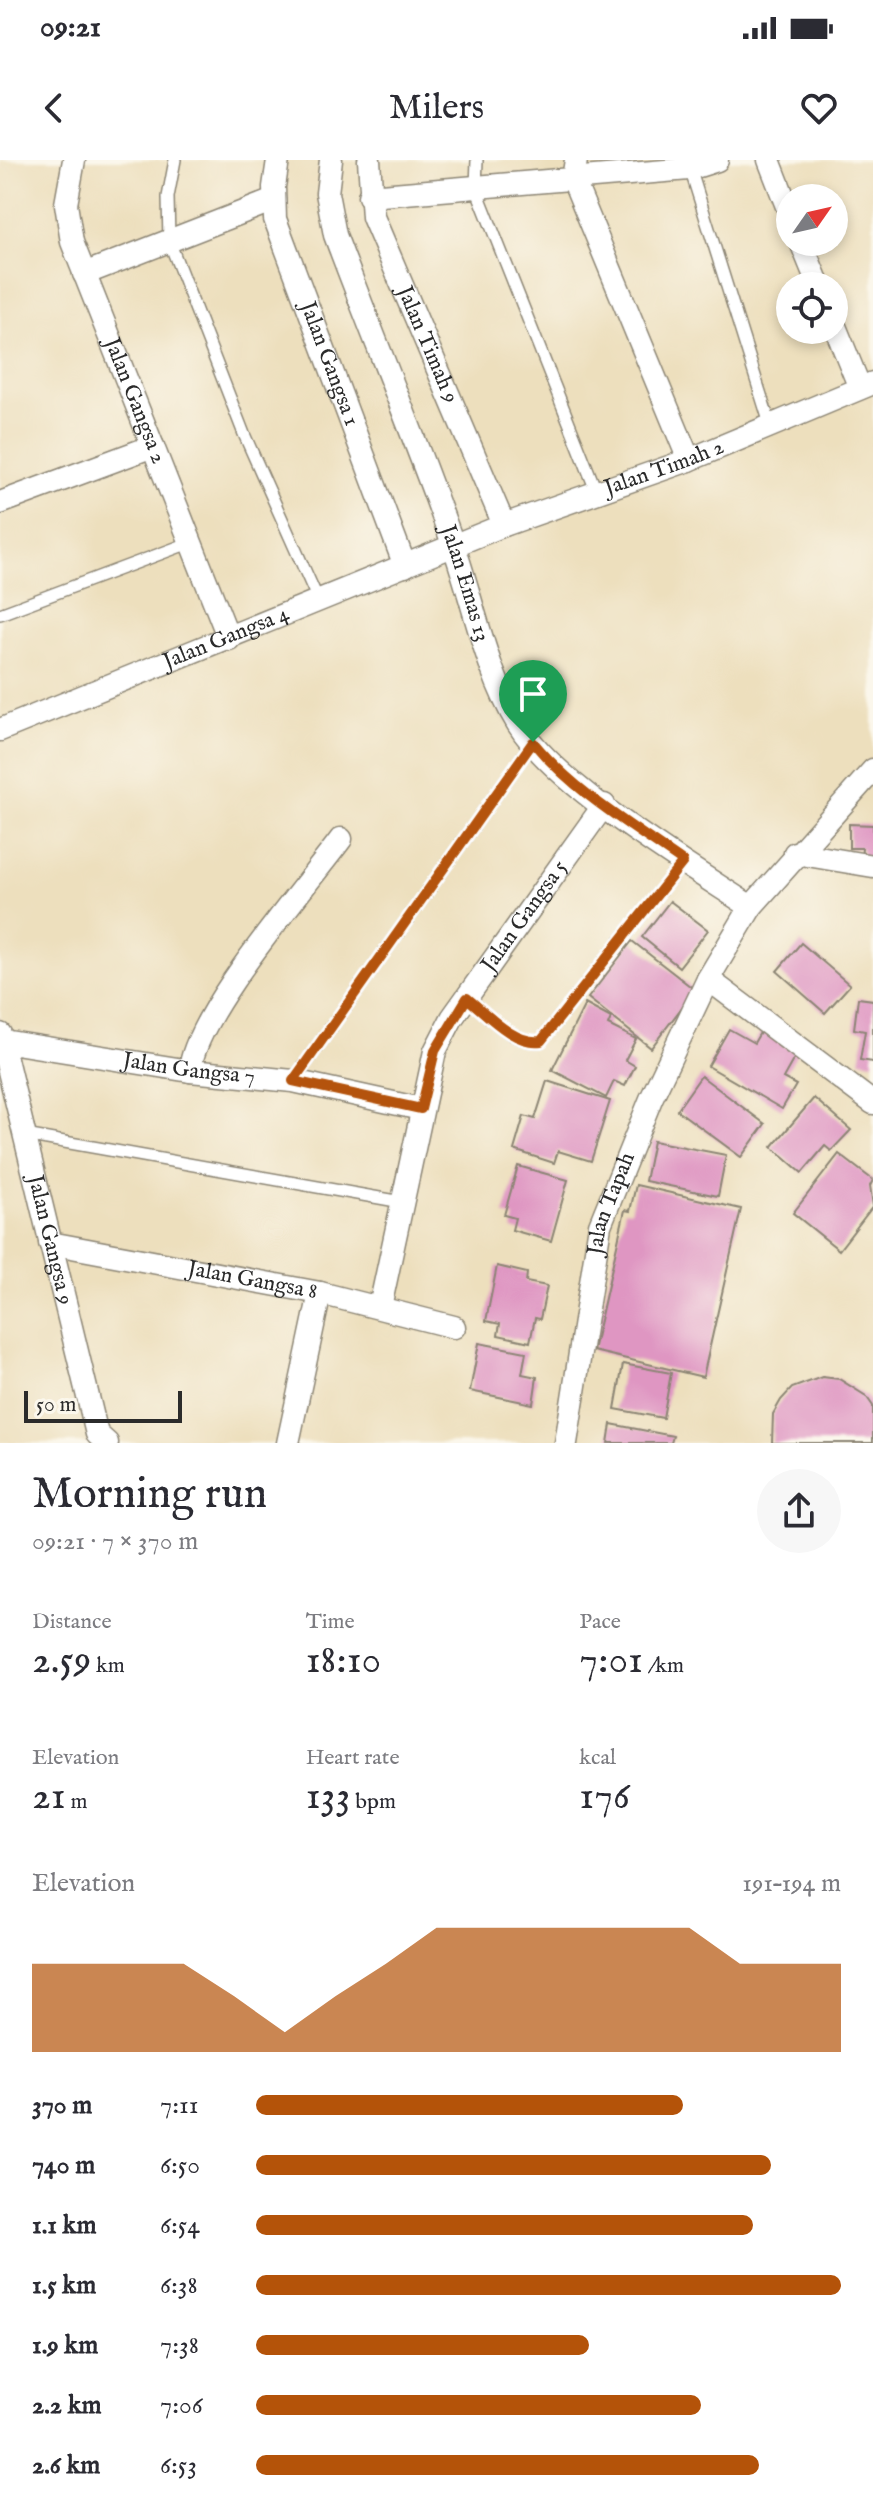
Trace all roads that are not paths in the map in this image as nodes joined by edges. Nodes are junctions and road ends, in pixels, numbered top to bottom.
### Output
1 (74, 160) edge
2 (175, 160) edge
3 (278, 160) edge
4 (331, 160) edge
5 (369, 160) edge
6 (477, 160) edge
7 (717, 160) edge
8 (769, 160) edge
9 (689, 165) edge
10 (575, 169) edge
11 (778, 184) edge
12 (476, 188) junction
13 (369, 196) junction
14 (274, 200) junction
15 (169, 241) junction
16 (84, 274) junction
17 (844, 344) edge
18 (866, 386) edge
19 (770, 424) junction
20 (153, 446) junction
21 (689, 460) junction
22 (597, 493) junction
23 (0, 503) edge
24 (504, 525) junction
25 (189, 543) junction
26 (454, 546) junction
27 (405, 566) junction
28 (320, 602) junction
29 (0, 614) edge
30 (229, 639) junction
31 (0, 730) edge
32 (533, 742) junction
33 (873, 770) edge
34 (604, 805) junction
35 (341, 839) dead end
36 (795, 853) junction
37 (683, 862) junction
38 (873, 866) edge
39 (751, 907) junction
40 (708, 979) junction
41 (467, 998) junction
42 (1, 1038) edge
43 (190, 1071) junction
44 (293, 1081) junction
45 (873, 1103) edge
46 (421, 1109) junction
47 (25, 1135) junction
48 (402, 1202) junction
49 (50, 1243) junction
50 (320, 1293) junction
51 (380, 1307) junction
52 (454, 1327) dead end
53 (107, 1443) edge
54 (288, 1443) edge
55 (566, 1443) edge

1 - 16 street, Jalan Gangsa 2
2 - 15 lane
3 - 14 street, Jalan Gangsa 1
4 - 26 street, Jalan Emas 13
5 - 13 street, Jalan Timah 9
6 - 12 lane
7 - 9 street
8 - 11 street
9 - 10 street
9 - 19 lane
10 - 12 street
10 - 21 street
12 - 13 street
12 - 22 lane
13 - 24 street, Jalan Timah 9
14 - 15 street
14 - 27 street, Jalan Gangsa 1
15 - 16 street
15 - 28 lane
16 - 20 street, Jalan Gangsa 2
17 - 18 street
18 - 19 street, Jalan Timah 2
19 - 21 street, Jalan Timah 2
20 - 23 street
20 - 25 street, Jalan Gangsa 2
21 - 22 street, Jalan Timah 2
22 - 24 street, Jalan Timah 2
24 - 26 street, Jalan Timah 2
25 - 29 lane
25 - 30 street, Jalan Gangsa 2
26 - 27 street, Jalan Gangsa 4
26 - 32 street, Jalan Emas 13
27 - 28 street, Jalan Gangsa 4
28 - 30 street, Jalan Gangsa 4
30 - 31 street, Jalan Gangsa 4
32 - 34 street, Jalan Emas 13
32 - 44 lane
33 - 36 street, Jalan Tapah
34 - 37 street, Jalan Emas 13
34 - 41 street, Jalan Gangsa 5
35 - 43 street
36 - 38 street
36 - 39 street, Jalan Tapah
37 - 39 street, Jalan Emas 13
37 - 41 lane
39 - 40 street, Jalan Tapah
40 - 45 street
40 - 55 street, Jalan Tapah
41 - 46 street, Jalan Gangsa 5
42 - 43 street, Jalan Gangsa 7
42 - 47 street, Jalan Gangsa 9
43 - 44 street, Jalan Gangsa 7
44 - 46 street, Jalan Gangsa 7
46 - 48 street, Jalan Gangsa 5
47 - 48 lane
47 - 49 street, Jalan Gangsa 9
48 - 51 street, Jalan Gangsa 5
49 - 50 street, Jalan Gangsa 8
49 - 53 street, Jalan Gangsa 9
50 - 51 street, Jalan Gangsa 8
50 - 54 street
51 - 52 street, Jalan Gangsa 8

